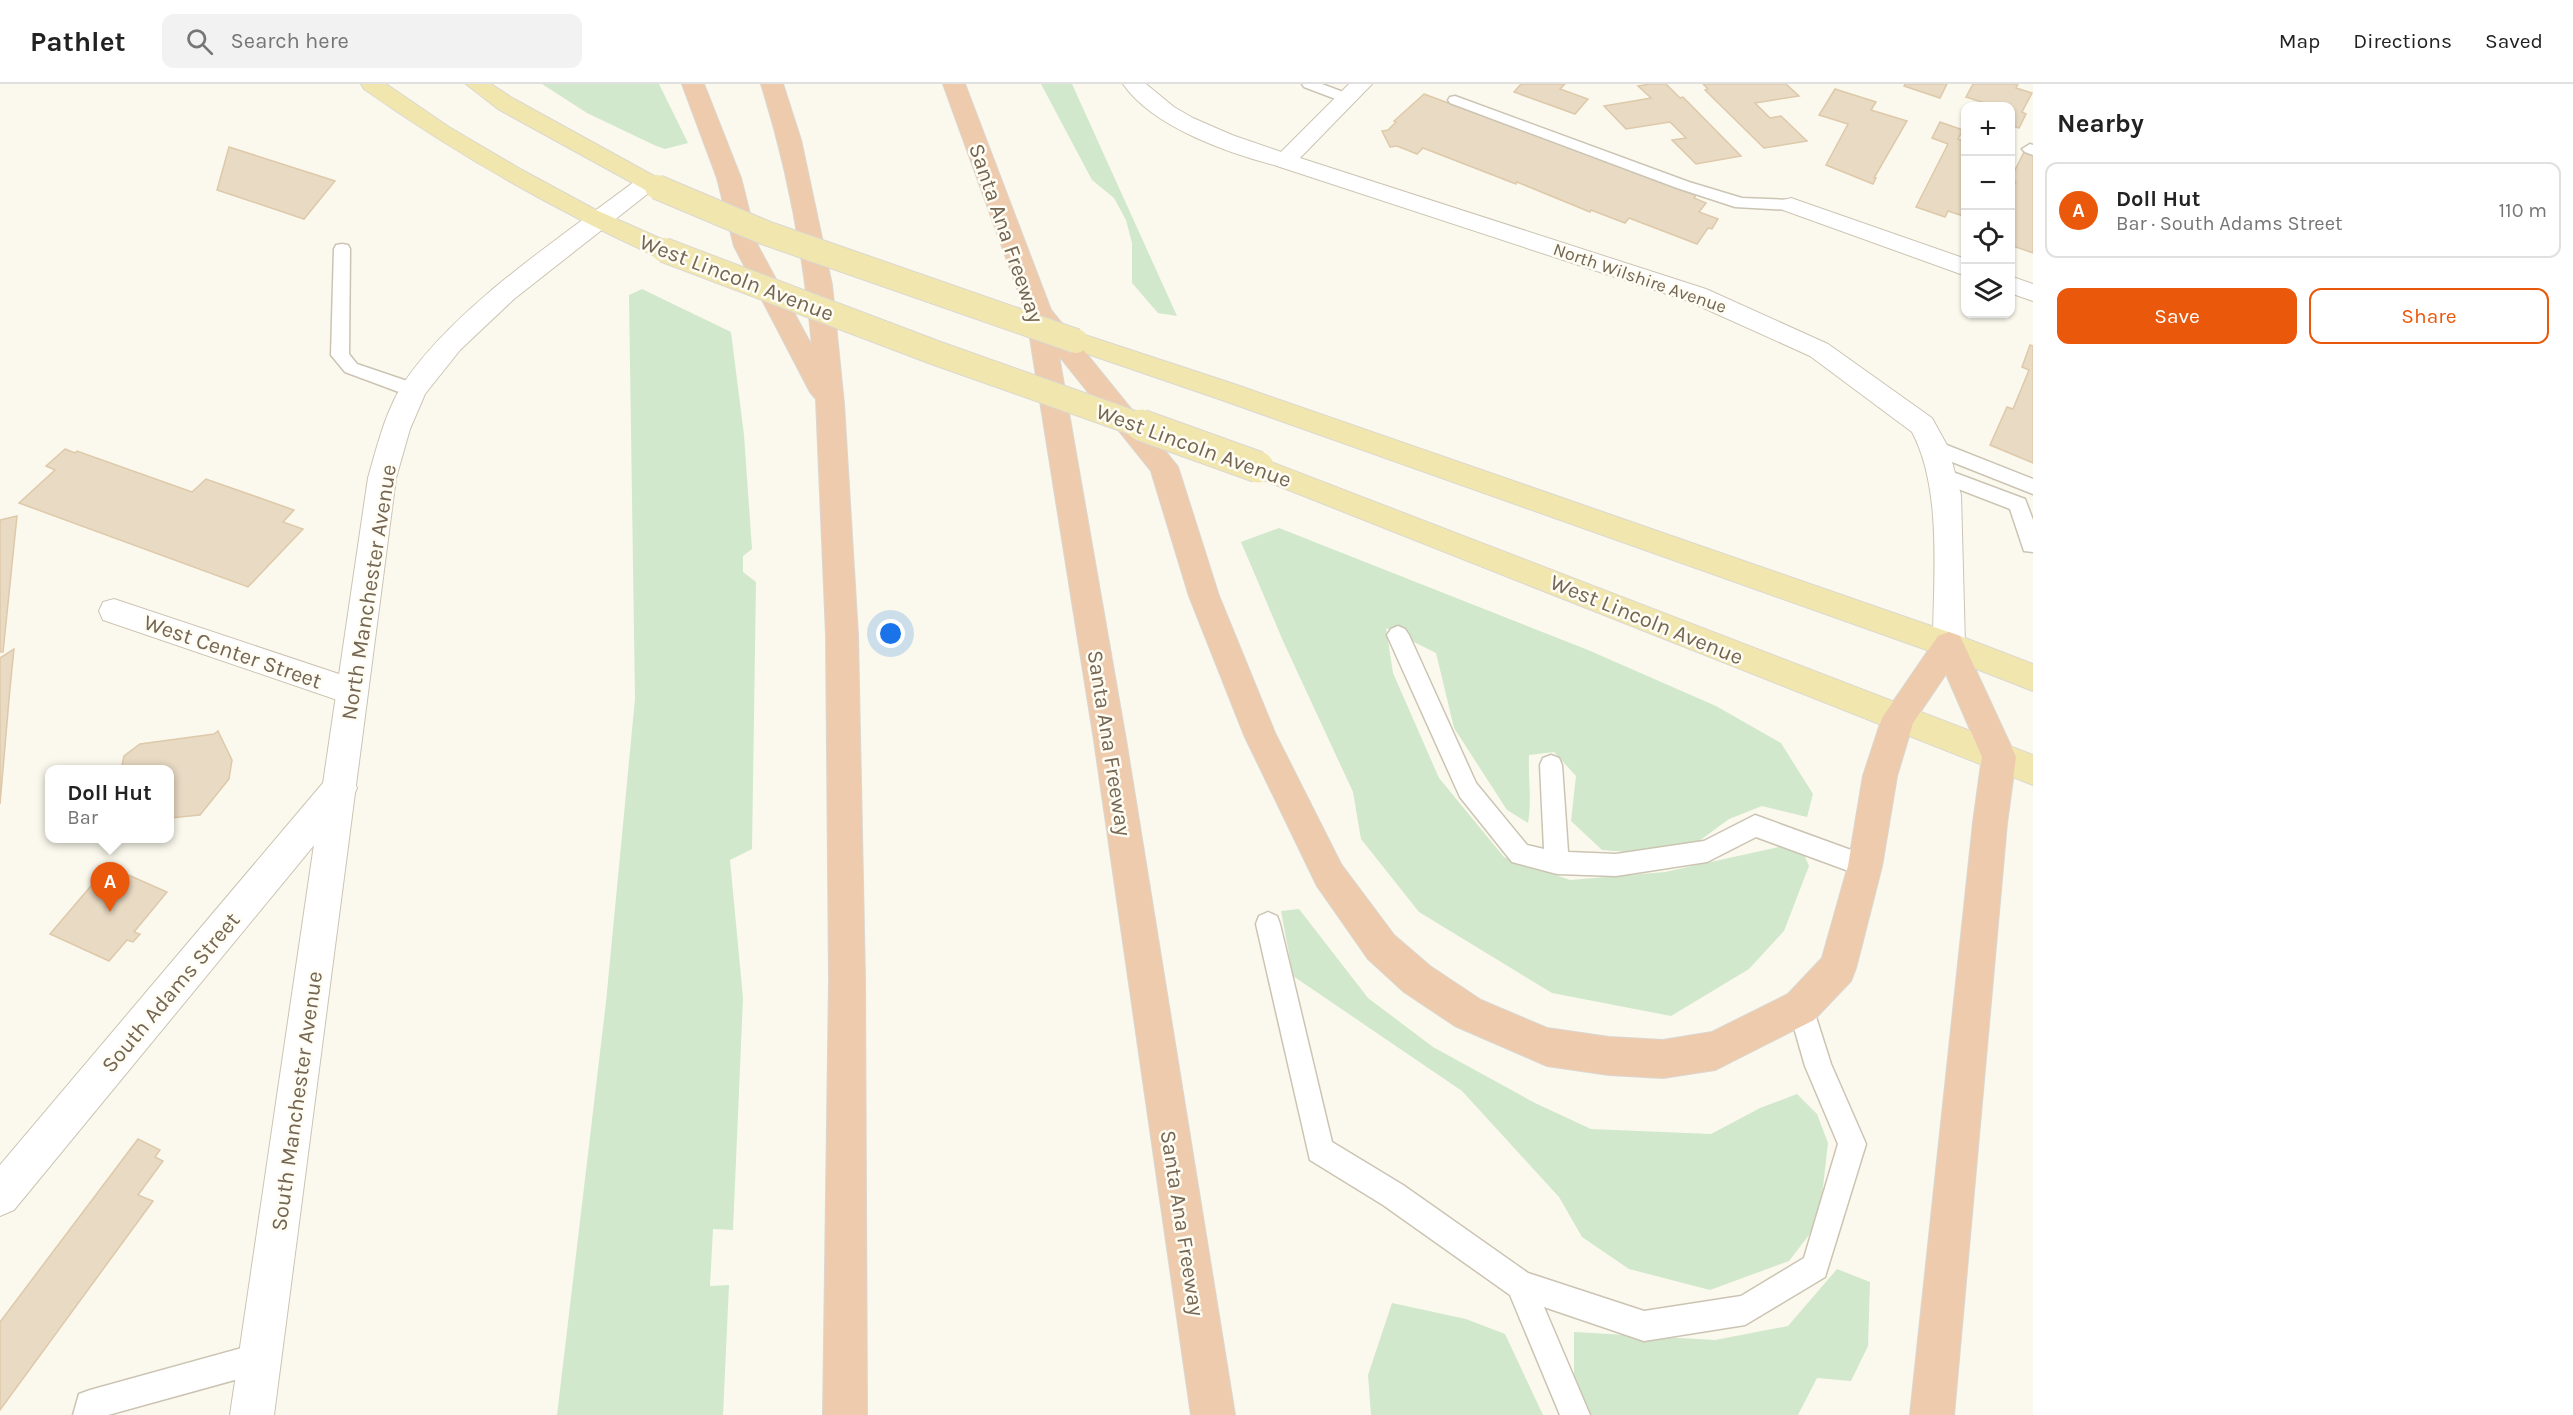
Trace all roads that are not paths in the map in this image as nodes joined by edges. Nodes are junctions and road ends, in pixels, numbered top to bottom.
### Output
1 (372, 84) edge
2 (477, 84) edge
3 (693, 84) edge
4 (772, 84) edge
5 (954, 84) edge
6 (1134, 84) edge
7 (1309, 84) edge
8 (1353, 91) edge
9 (1455, 100) dead end
10 (1285, 161) junction
11 (652, 185) junction
12 (1791, 205) joint
13 (597, 219) junction
14 (342, 249) dead end
15 (1961, 267) edge
16 (2015, 286) edge
17 (2033, 292) edge
18 (1039, 313) junction
19 (413, 390) junction
20 (830, 404) junction
21 (1934, 447) junction
22 (1942, 475) junction
23 (2033, 487) edge
24 (2031, 545) dead end
25 (114, 611) dead end
26 (1398, 635) dead end
27 (1949, 645) junction
28 (2033, 678) edge
29 (352, 692) junction
30 (1898, 718) junction
31 (2016, 763) edge
32 (1551, 765) dead end
33 (340, 788) junction
34 (1557, 863) junction
35 (1865, 866) junction
36 (1268, 924) dead end
37 (1801, 1007) junction
38 (0, 1196) edge
39 (1520, 1285) junction
40 (260, 1358) junction
41 (88, 1415) edge
42 (252, 1415) edge
43 (846, 1415) edge
44 (1213, 1415) edge
45 (1575, 1415) edge
46 (1932, 1415) edge

1 - 13 main road, West Lincoln Avenue
2 - 11 main road
3 - 20 highway
4 - 20 highway
5 - 18 highway, Santa Ana Freeway
6 - 10 street, North Wilshire Avenue
7 - 8 lane
8 - 10 street
9 - 12 lane
10 - 21 street, North Wilshire Avenue
11 - 13 street, North Manchester Avenue
11 - 27 main road, bridge
12 - 15 street
13 - 19 street, North Manchester Avenue
13 - 30 main road, West Lincoln Avenue, bridge
14 - 19 lane
16 - 17 street
18 - 37 highway
18 - 44 highway, Santa Ana Freeway
19 - 29 street, North Manchester Avenue
20 - 43 highway
21 - 22 street, North Wilshire Avenue
21 - 23 lane
22 - 24 lane
22 - 27 street, North Wilshire Avenue
25 - 29 street, West Center Street
26 - 34 lane
27 - 28 main road
27 - 30 highway
27 - 31 highway
29 - 33 street, North Manchester Avenue
30 - 31 main road, West Lincoln Avenue
30 - 35 highway
31 - 46 highway
32 - 34 lane
33 - 38 street, South Adams Street
33 - 40 street, South Manchester Avenue
34 - 35 lane
35 - 37 highway
36 - 39 lane
37 - 39 lane
39 - 45 lane
40 - 41 lane
40 - 42 street, South Manchester Avenue

